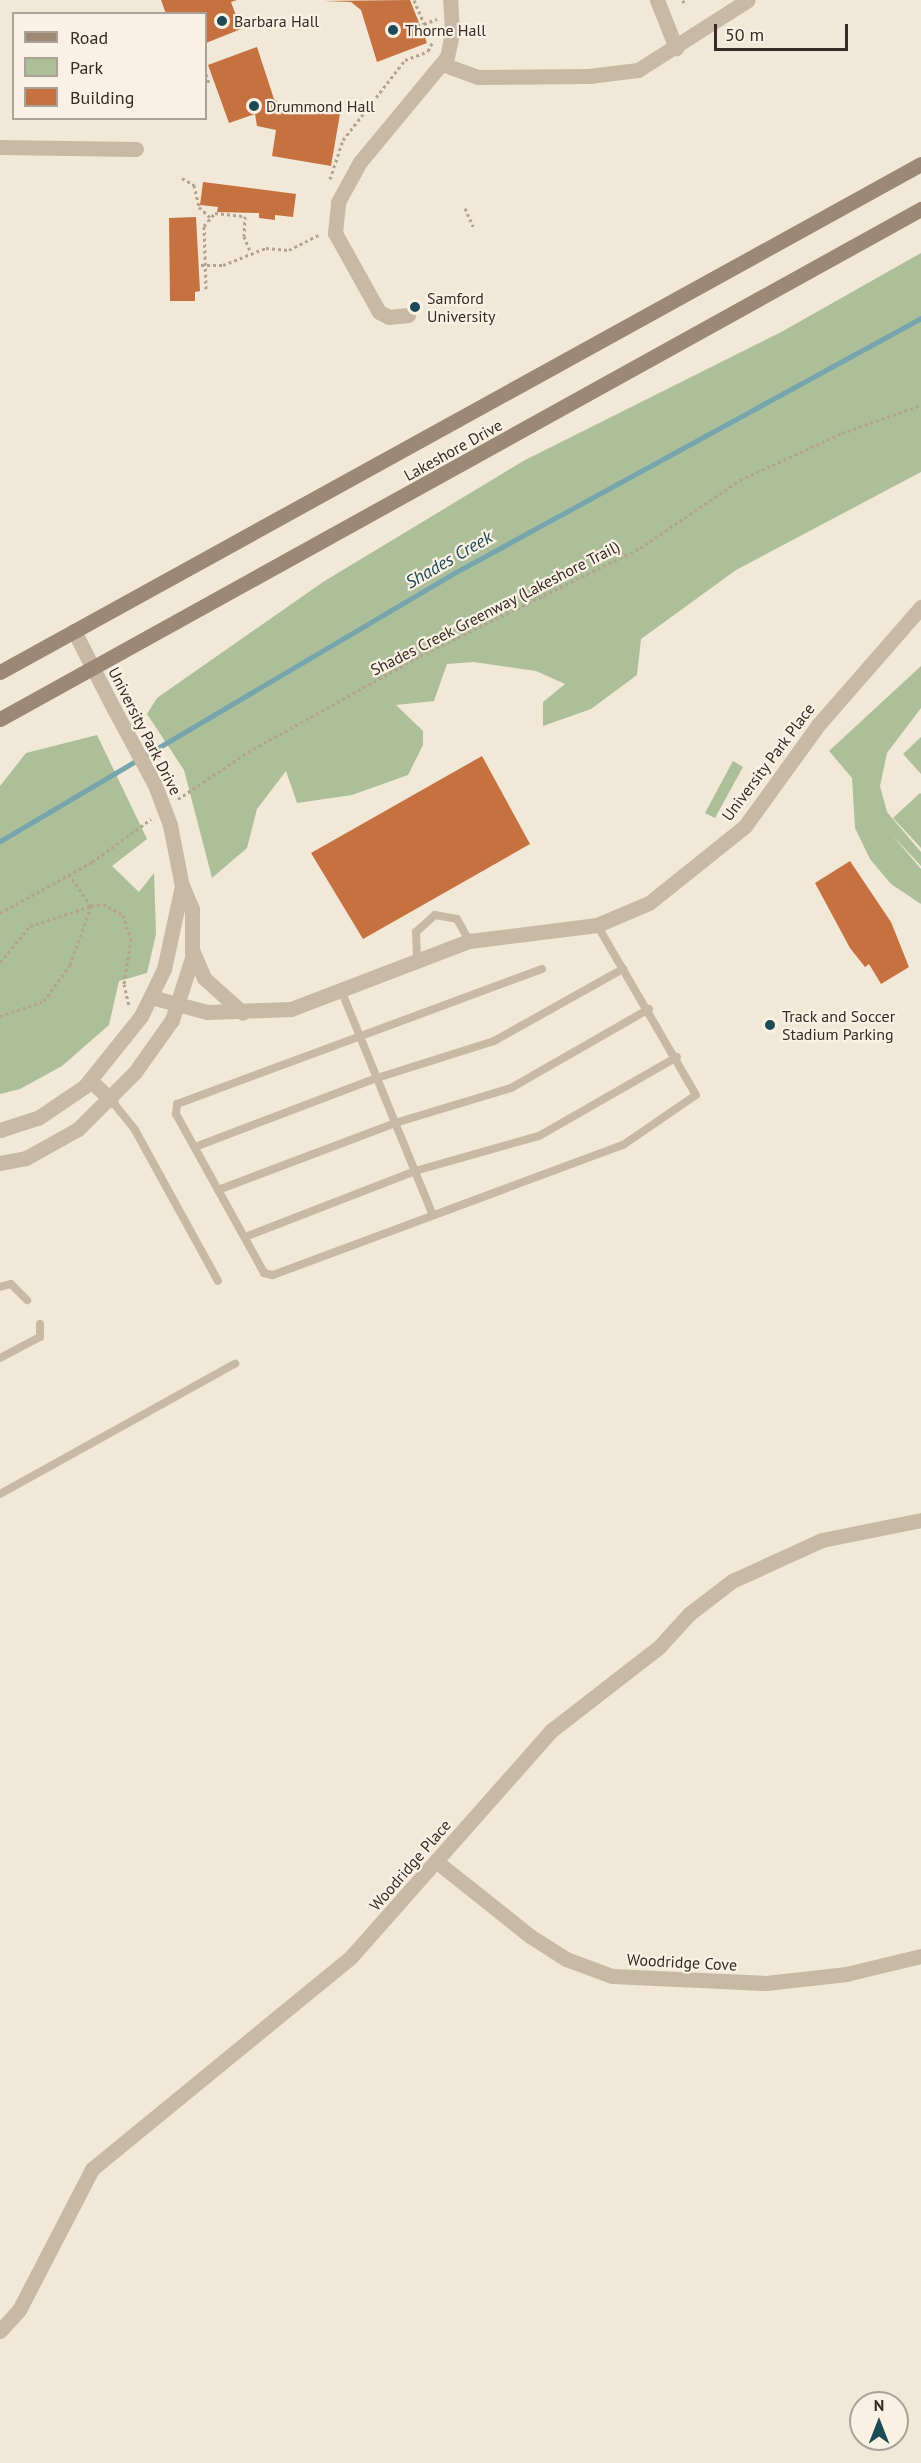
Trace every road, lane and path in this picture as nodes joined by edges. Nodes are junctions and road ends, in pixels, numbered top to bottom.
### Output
1 (414, 0) edge
2 (450, 0) edge
3 (657, 0) edge
4 (748, 0) edge
5 (437, 30) dead end
6 (435, 38) dead end
7 (676, 48) junction
8 (442, 64) junction
9 (207, 78) edge
10 (209, 83) dead end
11 (0, 147) edge
12 (135, 149) dead end
13 (921, 164) edge
14 (182, 178) dead end
15 (326, 187) dead end
16 (465, 208) dead end
17 (921, 209) edge
18 (211, 218) junction
19 (323, 223) dead end
20 (473, 226) dead end
21 (251, 253) junction
22 (203, 265) junction
23 (206, 290) dead end
24 (408, 315) dead end
25 (921, 405) edge
26 (921, 608) edge
27 (74, 632) junction
28 (92, 666) junction
29 (0, 672) edge
30 (0, 719) edge
31 (174, 802) dead end
32 (157, 815) dead end
33 (69, 875) junction
34 (182, 886) junction
35 (91, 906) junction
36 (0, 913) edge
37 (597, 926) junction
38 (469, 941) junction
39 (193, 952) junction
40 (417, 959) junction
41 (0, 962) edge
42 (542, 969) dead end
43 (623, 969) junction
44 (340, 990) junction
45 (148, 1003) junction
46 (177, 1007) junction
47 (649, 1009) junction
48 (243, 1013) junction
49 (0, 1016) edge
50 (360, 1036) junction
51 (677, 1057) junction
52 (377, 1078) junction
53 (90, 1080) junction
54 (111, 1100) junction
55 (395, 1123) junction
56 (0, 1130) edge
57 (195, 1148) junction
58 (0, 1163) edge
59 (415, 1171) junction
60 (218, 1190) junction
61 (433, 1215) junction
62 (244, 1237) junction
63 (218, 1281) dead end
64 (0, 1287) edge
65 (27, 1300) dead end
66 (40, 1324) dead end
67 (0, 1358) edge
68 (235, 1364) dead end
69 (0, 1494) edge
70 (921, 1520) edge
71 (437, 1862) junction
72 (921, 1956) edge
73 (0, 2331) edge

1 - 5 path
2 - 8 street
3 - 7 street
4 - 7 street
6 - 15 path
7 - 8 street
8 - 24 street
9 - 10 path
11 - 12 street
13 - 27 main road, Lakeshore Drive
14 - 18 path
16 - 20 path
17 - 28 main road, Lakeshore Drive
18 - 21 path
18 - 22 path
19 - 21 path
21 - 22 path
22 - 23 path
25 - 31 path, Shades Creek Greenway (Lakeshore Trail)
26 - 37 street, University Park Place
27 - 28 street, University Park Drive
27 - 29 main road, Lakeshore Drive
28 - 30 main road, Lakeshore Drive
28 - 34 street, University Park Drive, bridge
32 - 33 path
33 - 35 path
33 - 36 path
34 - 39 street, University Park Drive
34 - 45 street, University Park Drive
35 - 41 path
35 - 45 path
35 - 49 path
37 - 38 street, University Park Place
37 - 43 lane
38 - 40 street, University Park Place
38 - 40 lane
39 - 46 street, University Park Drive
39 - 48 street
40 - 44 street, University Park Place
42 - 50 lane
43 - 47 lane
43 - 52 lane
44 - 48 street, University Park Place
44 - 50 lane
45 - 46 street, University Park Place
45 - 53 street, University Park Drive
46 - 48 street, University Park Place
46 - 54 street, University Park Drive
47 - 51 lane
47 - 55 lane
50 - 52 lane
50 - 57 lane
51 - 59 lane
51 - 61 lane
52 - 55 lane
52 - 57 lane
53 - 54 street
53 - 56 street, University Park Drive
54 - 58 street, University Park Drive
54 - 63 lane
55 - 59 lane
55 - 60 lane
57 - 60 lane
59 - 61 lane
59 - 62 lane
60 - 62 lane
61 - 62 lane
64 - 65 lane
66 - 67 lane
68 - 69 lane
70 - 71 street, Woodridge Place
71 - 72 street, Woodridge Cove
71 - 73 street, Woodridge Place

